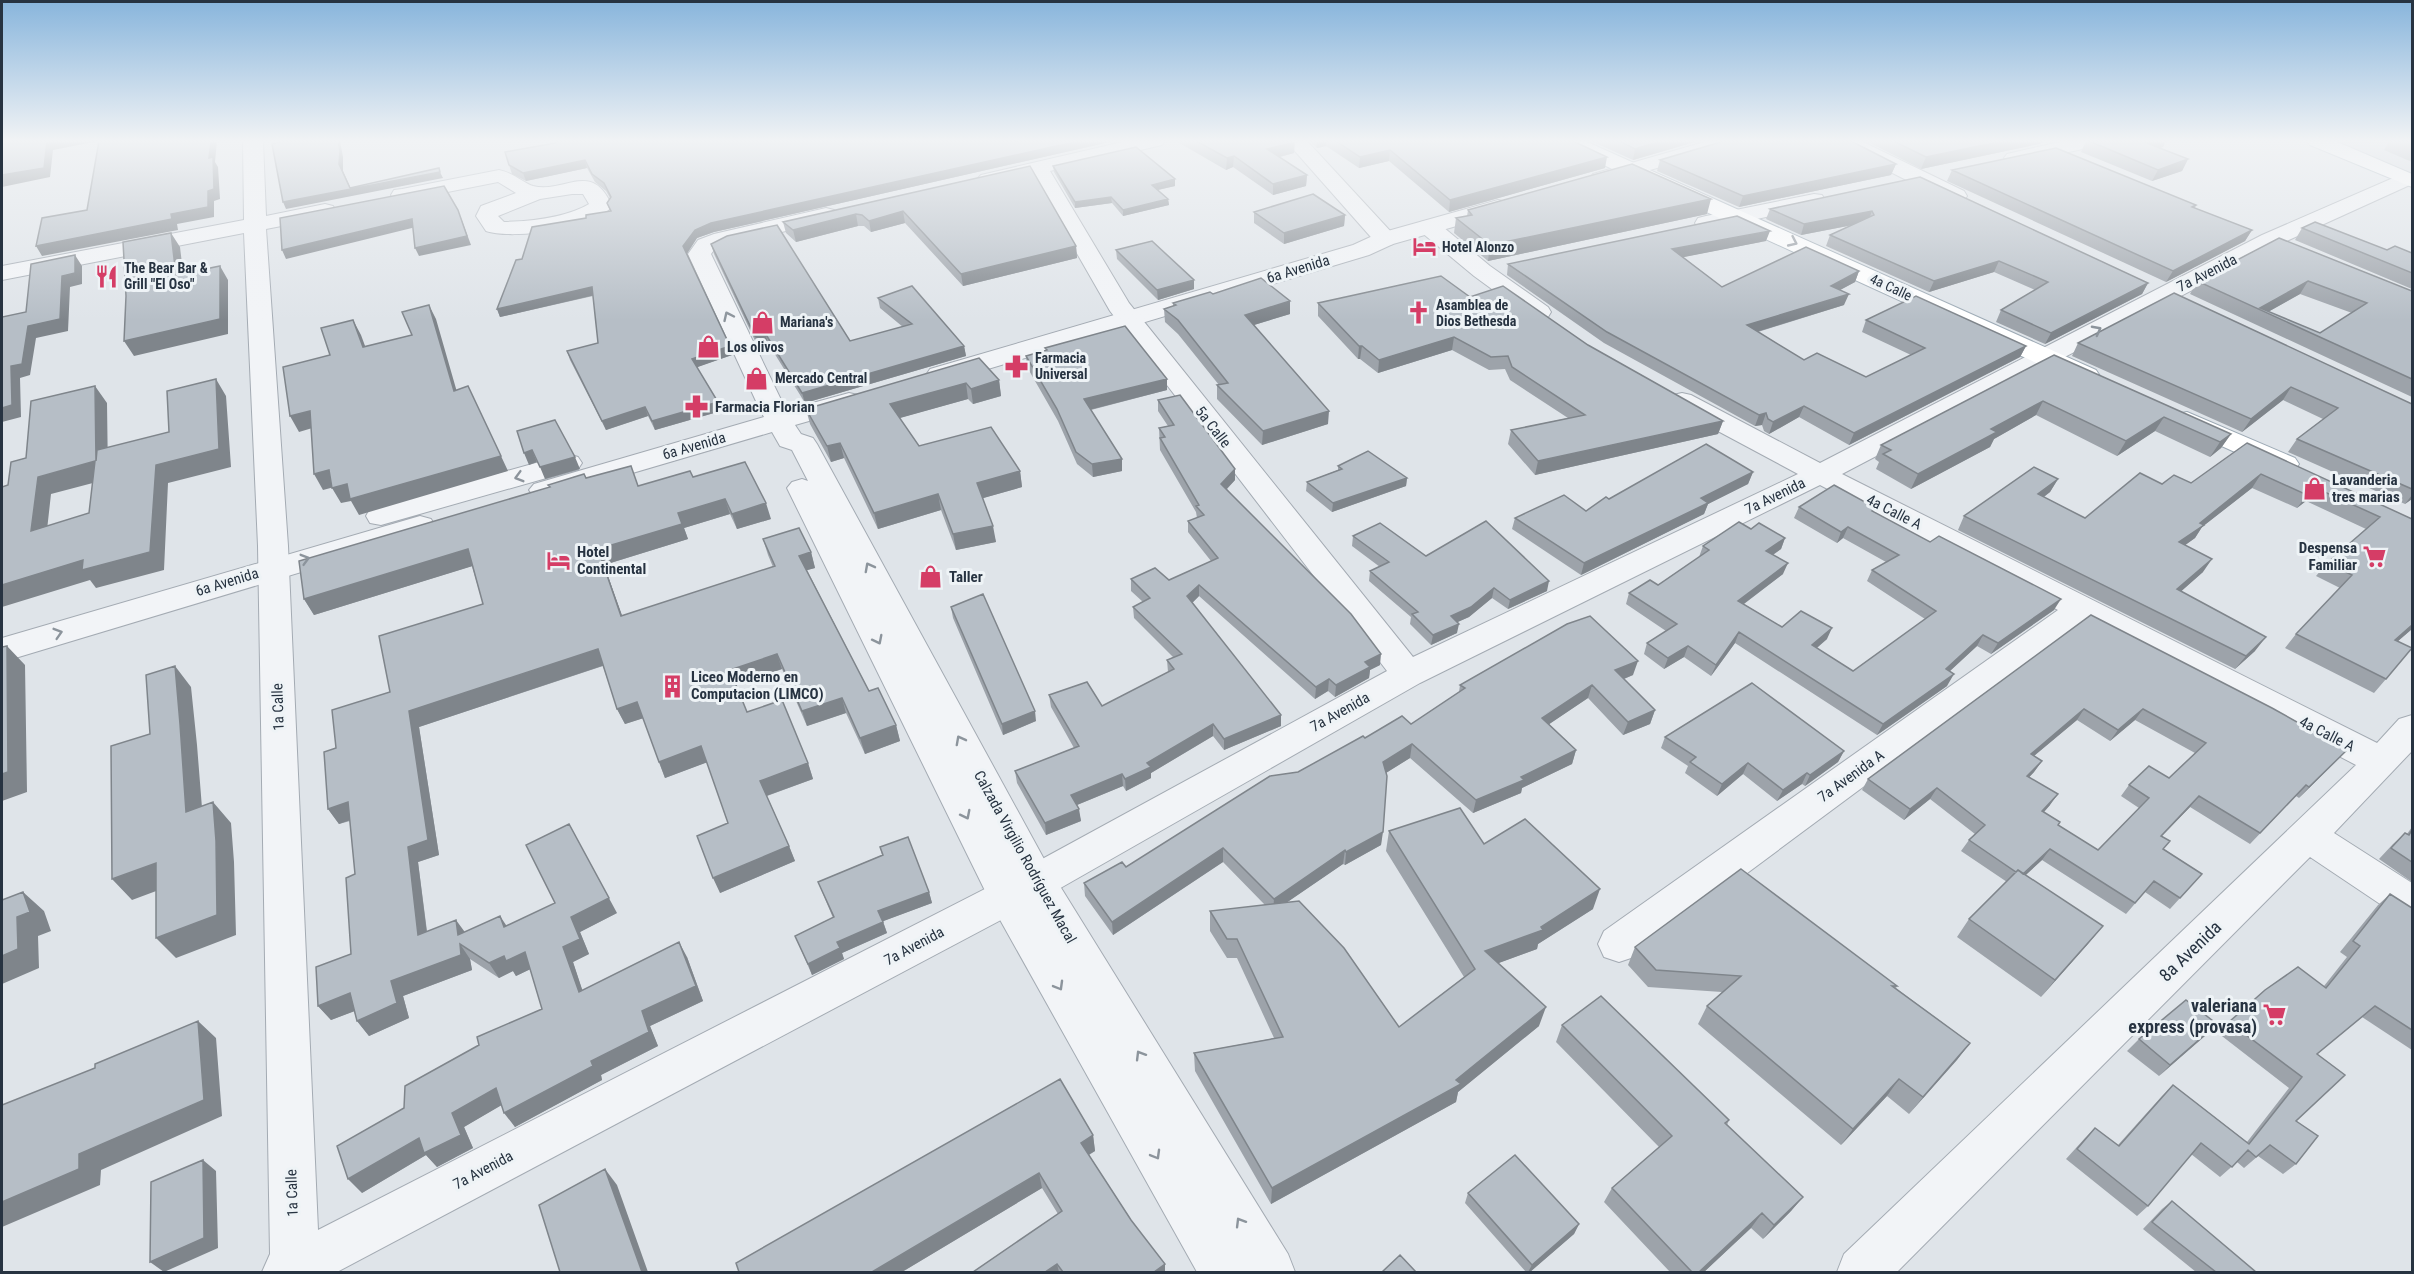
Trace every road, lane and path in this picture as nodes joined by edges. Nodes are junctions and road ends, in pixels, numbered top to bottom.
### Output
1 (254, 200) edge
2 (1057, 200) edge
3 (1350, 200) edge
4 (1700, 200) edge
5 (1814, 200) edge
6 (1964, 200) edge
7 (2362, 200) edge
8 (1518, 201) edge
9 (1971, 204) edge
10 (345, 207) edge
11 (851, 210) edge
12 (1738, 217) junction
13 (255, 225) junction
14 (1429, 227) junction
15 (1683, 228) edge
16 (2248, 231) edge
17 (1385, 239) junction
18 (2270, 240) junction
19 (2292, 249) edge
20 (2, 273) edge
21 (2144, 284) edge
22 (2165, 294) junction
23 (2187, 304) edge
24 (1124, 313) junction
25 (1566, 331) edge
26 (2045, 357) junction
27 (916, 373) edge
28 (2110, 386) edge
29 (865, 388) edge
30 (1662, 391) edge
31 (2164, 410) edge
32 (780, 422) junction
33 (2304, 473) edge
34 (1820, 474) junction
35 (273, 557) junction
36 (2083, 608) junction
37 (2, 627) edge
38 (2, 650) edge
39 (1408, 674) junction
40 (2412, 728) edge
41 (2382, 762) junction
42 (2308, 835) junction
43 (1022, 890) junction
44 (2412, 904) edge
45 (1619, 944) dead end
46 (292, 1271) edge
47 (1224, 1272) edge
48 (1270, 1272) edge
49 (1862, 1272) edge

1 - 13 street, 1a Calle
2 - 24 street, 5a Calle
3 - 17 street
4 - 12 main road, 4a Calle
5 - 12 street
6 - 9 street
7 - 18 street, 7a Avenida
8 - 14 street, 6a Avenida
10 - 13 street
32 -> 11 street, Calzada Virgilio Rodríguez Macal
12 - 15 street
12 -> 26 main road, 4a Calle
13 - 20 street
13 - 35 street, 1a Calle
14 - 17 street, 6a Avenida
14 - 25 street
16 - 18 street
17 - 24 street, 6a Avenida
18 - 19 street
18 - 22 street, 7a Avenida
21 - 22 street
22 - 23 street
26 -> 22 street, 7a Avenida
24 - 27 street, 6a Avenida
24 - 39 street, 5a Calle
26 - 28 main road, 4a Calle
26 - 34 street, 7a Avenida
29 - 32 street, 6a Avenida
30 - 34 street, 4a Calle A
31 - 33 main road
32 - 35 street, 6a Avenida
32 - 43 street, Calzada Virgilio Rodríguez Macal
34 - 36 street, 4a Calle A
34 - 39 street, 7a Avenida
35 - 37 street, 6a Avenida
38 -> 35 street, 6a Avenida
35 - 46 street, 1a Calle
36 - 41 street, 4a Calle A
36 - 45 street, 7a Avenida A
39 - 43 street, 7a Avenida
40 - 41 street, 8a Avenida
41 - 42 street, 8a Avenida
42 - 44 street
42 - 49 street, 8a Avenida
43 - 46 street, 7a Avenida
43 -> 47 street, Calzada Virgilio Rodríguez Macal
48 -> 43 street, Calzada Virgilio Rodríguez Macal

